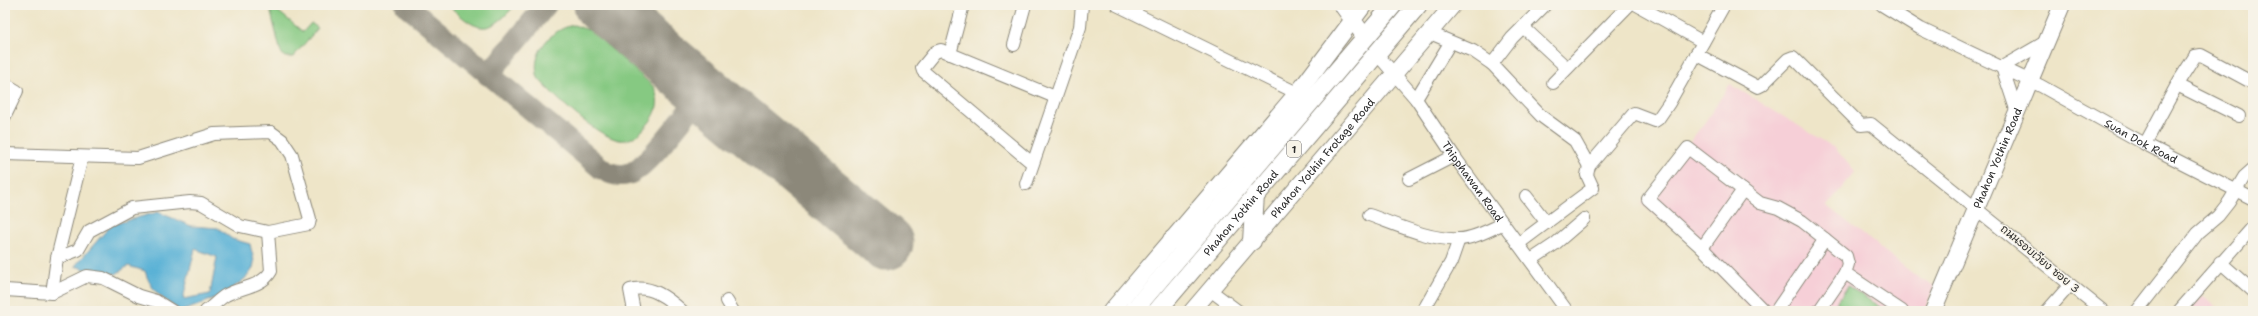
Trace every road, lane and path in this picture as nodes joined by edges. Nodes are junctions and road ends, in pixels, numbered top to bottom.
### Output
1 (963, 5) edge
2 (1025, 5) edge
3 (1082, 5) edge
4 (1117, 5) edge
5 (1342, 5) edge
6 (1364, 5) edge
7 (1393, 5) edge
8 (1418, 5) edge
9 (1453, 5) edge
10 (1546, 5) edge
11 (1629, 5) edge
12 (1638, 5) edge
13 (1724, 5) edge
14 (1882, 5) edge
15 (2062, 5) edge
16 (1131, 8) edge
17 (1352, 19) junction
18 (1523, 28) junction
19 (1430, 33) junction
20 (1365, 37) junction
21 (1703, 42) junction
22 (2047, 42) junction
23 (1450, 43) junction
24 (1014, 44) dead end
25 (1376, 53) junction
26 (950, 54) junction
27 (1696, 54) junction
28 (1492, 64) junction
29 (2002, 67) junction
30 (1567, 68) junction
31 (1395, 74) junction
32 (2031, 81) junction
33 (1553, 83) dead end
34 (2253, 83) edge
35 (5, 84) edge
36 (2177, 85) junction
37 (1297, 93) junction
38 (1056, 97) junction
39 (1416, 100) junction
40 (2017, 112) junction
41 (5, 116) edge
42 (2239, 116) dead end
43 (2145, 144) junction
44 (5, 154) edge
45 (1454, 156) junction
46 (82, 157) junction
47 (1032, 163) junction
48 (1590, 166) junction
49 (2253, 169) edge
50 (1409, 179) dead end
51 (1026, 184) dead end
52 (1743, 190) junction
53 (2235, 190) junction
54 (1255, 195) junction
55 (1526, 196) dead end
56 (2253, 199) edge
57 (1977, 207) junction
58 (1369, 215) dead end
59 (1212, 217) junction
60 (1584, 219) dead end
61 (1547, 222) junction
62 (1502, 224) junction
63 (2253, 227) edge
64 (268, 232) junction
65 (1459, 239) junction
66 (1825, 239) junction
67 (1172, 240) junction
68 (1252, 241) junction
69 (1518, 244) junction
70 (1702, 248) junction
71 (57, 258) junction
72 (1531, 260) junction
73 (2220, 262) junction
74 (1845, 273) junction
75 (2070, 285) junction
76 (5, 290) edge
77 (1210, 290) junction
78 (2253, 291) edge
79 (52, 293) junction
80 (1937, 309) edge
81 (172, 311) edge
82 (206, 311) edge
83 (634, 311) edge
84 (682, 311) edge
85 (1111, 311) edge
86 (1133, 311) edge
87 (1157, 311) edge
88 (1192, 311) edge
89 (1238, 311) edge
90 (1423, 311) edge
91 (1567, 311) edge
92 (1764, 311) edge
93 (1776, 311) edge
94 (1819, 311) edge
95 (1902, 311) edge
96 (2047, 311) edge
97 (2103, 311) edge
98 (2136, 311) edge
99 (2179, 311) edge

1 - 26 street
2 - 24 street
3 - 38 street
4 - 16 street
5 - 17 main road
6 - 17 main road
7 - 20 highway, Phahon Yothin Road / 1
8 - 25 highway, Phahon Yothin Road / 1
9 - 19 main road, Phahon Yothin Frotage Road
10 - 18 street
11 - 30 street
12 - 21 street
13 - 21 street
14 - 29 street, Suan Dok Road
15 - 22 main road, Phahon Yothin Road
16 - 37 street
17 - 20 main road
17 - 37 main road
18 - 28 street
18 - 30 street
19 - 23 street
19 - 31 main road, Phahon Yothin Frotage Road
20 - 25 highway
20 - 59 highway, Phahon Yothin Road / 1
21 - 27 street
22 - 29 street
22 - 32 main road, Phahon Yothin Road
23 - 28 street
23 - 39 street
25 - 31 street, Thipphawan Road
25 - 54 highway, Phahon Yothin Road / 1
26 - 38 street
26 - 47 street
27 - 48 street
27 - 57 street, ถนนรอบเวียง ซอย 3
28 - 48 street
29 - 32 street, Suan Dok Road
29 - 40 street
30 - 33 street
31 - 39 street, Thipphawan Road
31 - 68 main road, Phahon Yothin Frotage Road
32 - 40 main road, Phahon Yothin Road
32 - 43 street, Suan Dok Road
34 - 36 street
35 - 41 street
36 - 42 street
36 - 43 street
37 - 67 main road
38 - 47 street
39 - 45 street, Thipphawan Road
40 - 57 main road, Phahon Yothin Road
43 - 53 street, Suan Dok Road
44 - 46 street
45 - 50 street
45 - 62 street, Thipphawan Road
46 - 64 street
46 - 71 street
47 - 51 street
48 - 61 street
49 - 53 street
52 - 66 street
52 - 70 street
52 - 70 street
53 - 56 street, Suan Dok Road
53 - 98 street
54 - 68 highway
54 - 87 highway, Phahon Yothin Road / 1
55 - 61 street
57 - 75 street, ถนนรอบเวียง ซอย 3
57 - 80 main road, Phahon Yothin Road
58 - 65 street
59 - 67 highway
59 - 86 highway, Phahon Yothin Road / 1
60 - 72 street
61 - 69 street
62 - 65 street
62 - 69 street, Thipphawan Road
63 - 73 street
64 - 71 street
64 - 82 street
65 - 90 street
66 - 74 street
66 - 93 street
67 - 85 main road
68 - 77 main road, Phahon Yothin Frotage Road
69 - 72 street, Thipphawan Road
70 - 92 street
71 - 79 street
72 - 91 street, Thipphawan Road
73 - 78 street
73 - 99 street
74 - 94 street
74 - 95 street
75 - 96 street
75 - 97 street, ถนนรอบเวียง ซอย 3
76 - 79 street
77 - 88 main road, Phahon Yothin Frotage Road
77 - 89 street
79 - 81 street
83 - 84 street

